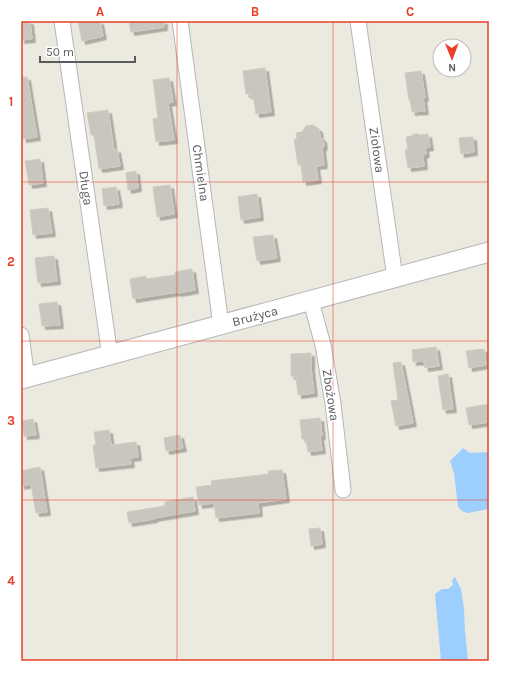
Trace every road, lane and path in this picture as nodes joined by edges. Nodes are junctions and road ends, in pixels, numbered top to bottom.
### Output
1 (62, 21) edge
2 (180, 21) edge
3 (358, 21) edge
4 (489, 252) edge
5 (395, 278) junction
6 (311, 301) junction
7 (221, 325) junction
8 (21, 335) edge
9 (110, 356) junction
10 (24, 379) edge
11 (343, 490) dead end

1 - 9 street, Długa
2 - 7 street, Chmielna
3 - 5 street, Ziołowa
4 - 5 street, Brużyca
5 - 6 street, Brużyca
6 - 7 street, Brużyca
6 - 11 street, Zbożowa
7 - 9 street, Brużyca
8 - 10 street
9 - 10 street, Brużyca

